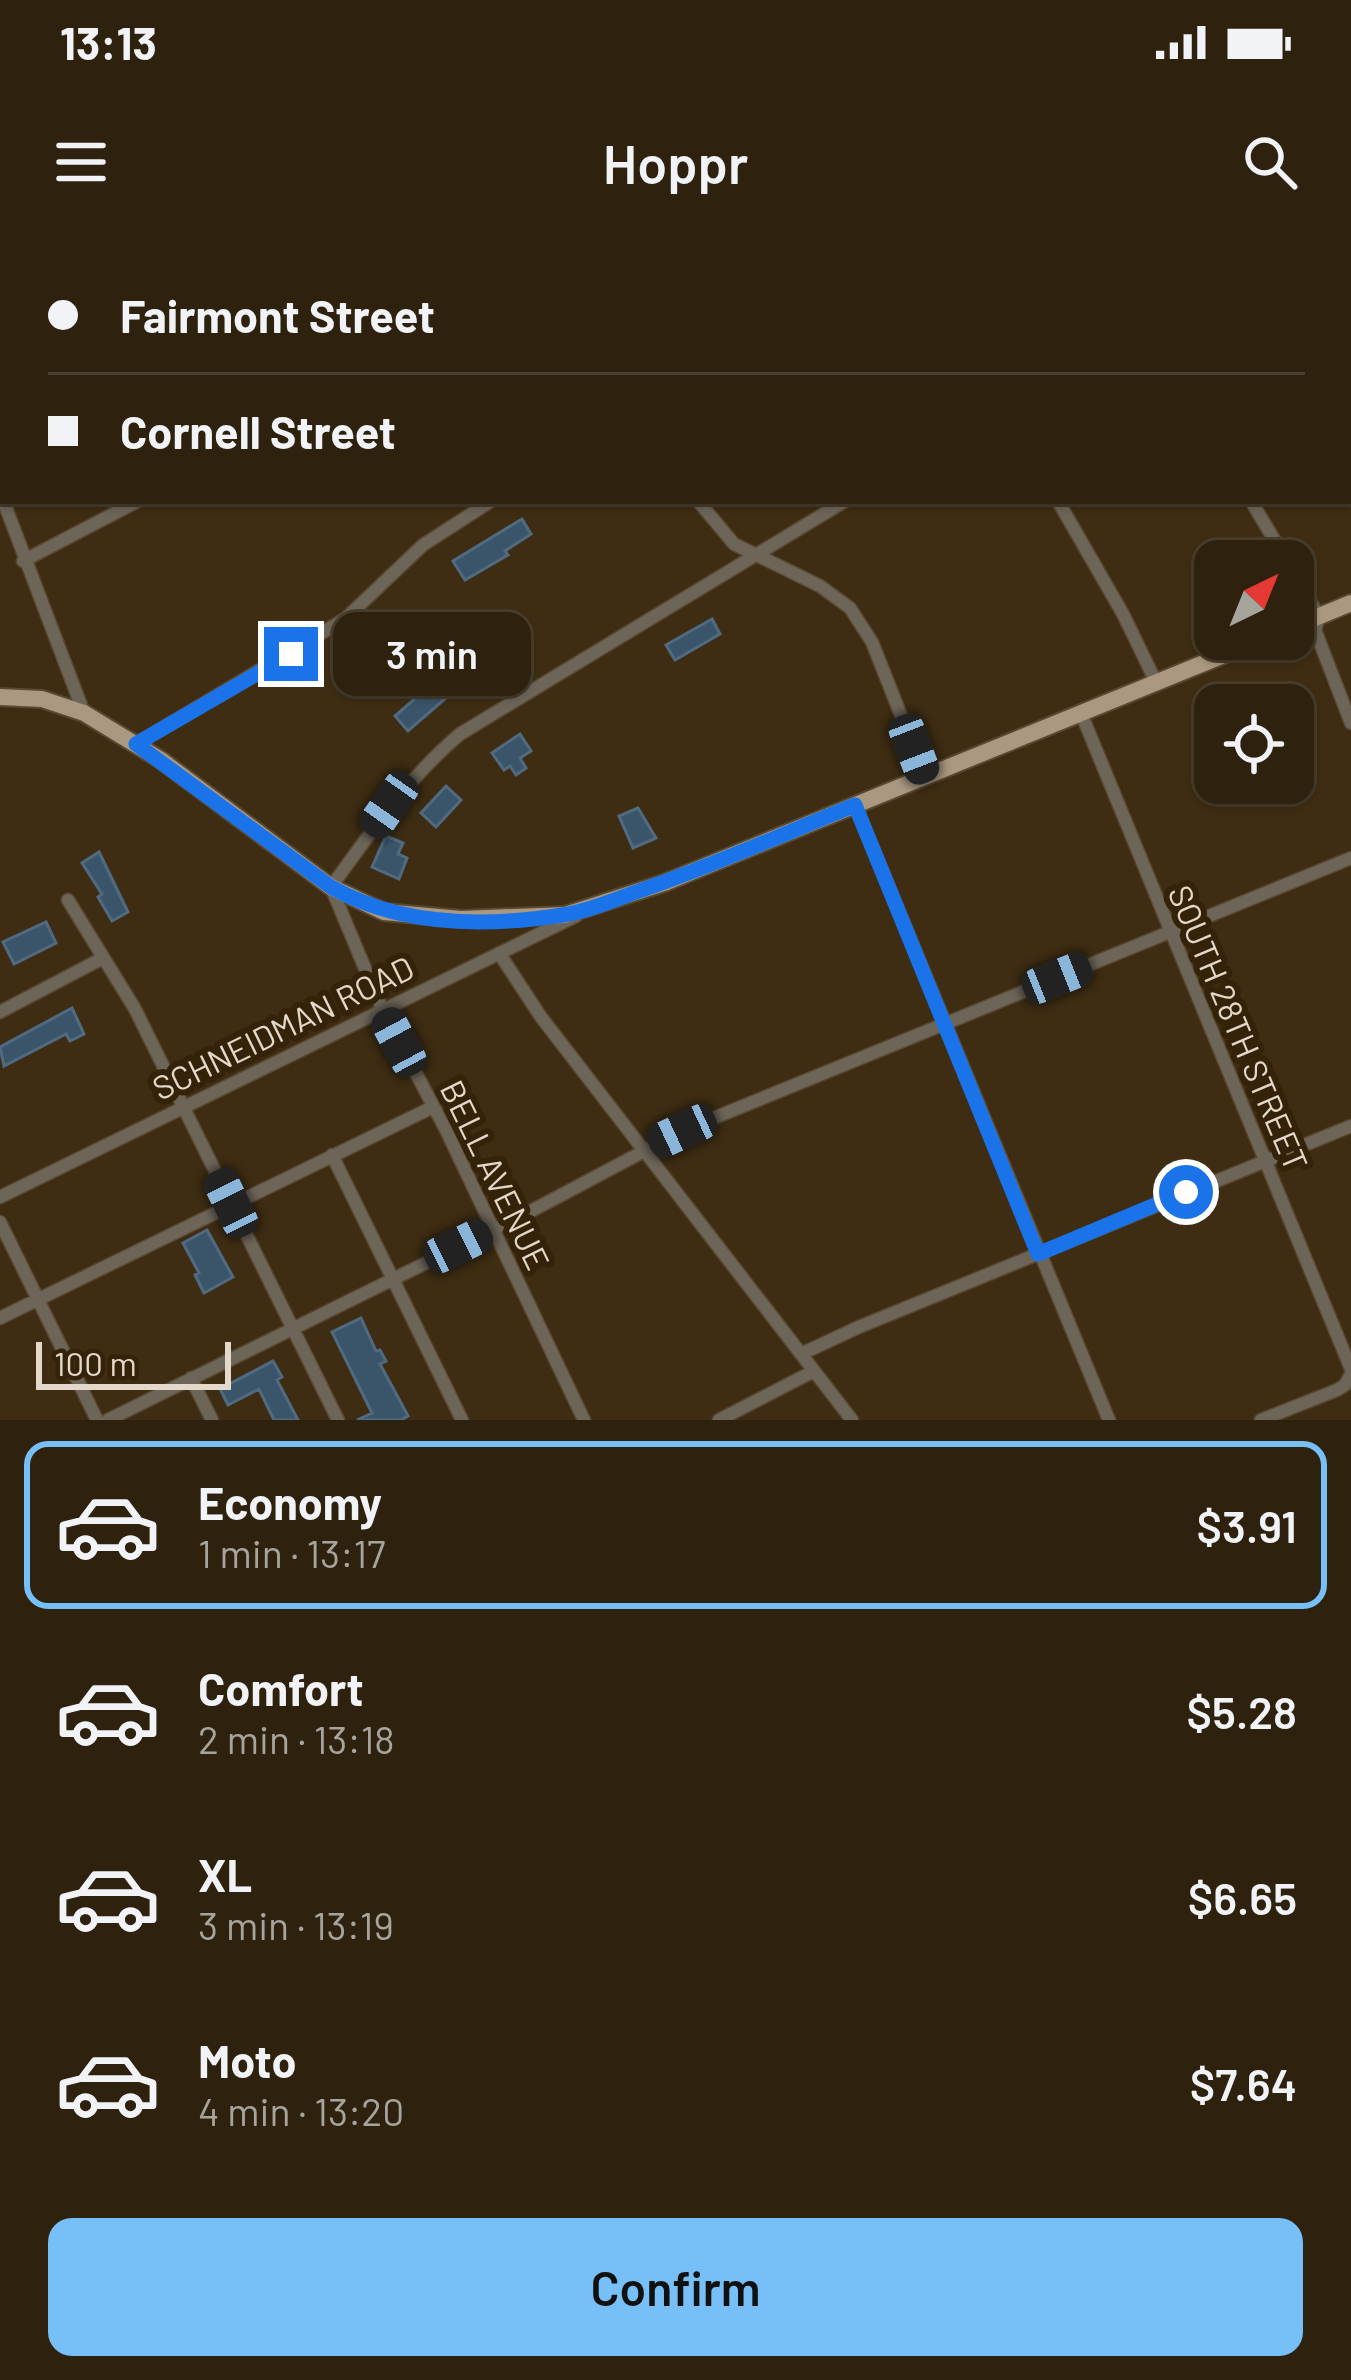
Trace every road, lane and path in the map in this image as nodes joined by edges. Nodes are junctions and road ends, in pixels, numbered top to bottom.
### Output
1 (4, 504) edge
2 (132, 504) edge
3 (486, 504) edge
4 (701, 504) edge
5 (840, 504) edge
6 (1060, 504) edge
7 (1253, 504) edge
8 (1274, 540) edge
9 (752, 556) junction
10 (23, 561) junction
11 (1351, 603) edge
12 (1314, 608) edge
13 (1319, 616) junction
14 (1314, 618) edge
15 (1211, 660) edge
16 (1156, 682) junction
17 (0, 697) edge
18 (84, 713) junction
19 (1081, 713) junction
20 (1351, 723) edge
21 (136, 744) junction
22 (925, 776) junction
23 (855, 805) junction
24 (1351, 858) edge
25 (331, 887) junction
26 (68, 900) dead end
27 (590, 908) junction
28 (1169, 932) junction
29 (499, 952) junction
30 (101, 958) junction
31 (382, 1009) junction
32 (0, 1012) edge
33 (945, 1024) junction
34 (184, 1106) junction
35 (433, 1106) junction
36 (1351, 1126) edge
37 (643, 1150) junction
38 (332, 1155) junction
39 (1264, 1160) junction
40 (0, 1197) edge
41 (231, 1203) junction
42 (0, 1222) edge
43 (491, 1230) junction
44 (1038, 1254) junction
45 (392, 1278) junction
46 (37, 1300) junction
47 (0, 1318) edge
48 (292, 1327) junction
49 (801, 1354) junction
50 (1350, 1368) edge
51 (814, 1371) junction
52 (191, 1378) junction
53 (97, 1420) edge
54 (108, 1420) edge
55 (212, 1420) edge
56 (338, 1420) edge
57 (463, 1420) edge
58 (584, 1420) edge
59 (718, 1420) edge
60 (852, 1420) edge
61 (1109, 1420) edge
62 (1261, 1420) edge

1 - 10 street
2 - 10 street
3 - 21 street
4 - 9 street
5 - 9 street
6 - 16 street
7 - 8 street
9 - 22 street
9 - 25 street
10 - 18 street
11 - 13 main road
12 - 13 street
13 - 14 main road
13 - 20 street
15 - 16 main road
16 - 19 main road
17 - 18 main road
18 - 21 main road
19 - 22 main road
19 - 28 street, SOUTH 28TH STREET
21 - 25 main road
22 - 23 main road
23 - 27 main road
23 - 33 street
24 - 28 street
25 - 27 main road
25 - 31 street, BELL AVENUE
26 - 30 street
27 - 29 street, SCHNEIDMAN ROAD
28 - 33 street
28 - 39 street, SOUTH 28TH STREET
29 - 31 street, SCHNEIDMAN ROAD
29 - 37 street
30 - 32 street
30 - 34 street
31 - 34 street, SCHNEIDMAN ROAD
31 - 35 street, BELL AVENUE
33 - 37 street
33 - 44 street
34 - 40 street, SCHNEIDMAN ROAD
34 - 41 street
35 - 38 street
35 - 43 street, BELL AVENUE
36 - 39 street
37 - 43 street
37 - 49 street
38 - 41 street
38 - 45 street
39 - 44 street
39 - 50 street, SOUTH 28TH STREET
41 - 46 street
41 - 48 street
42 - 46 street
43 - 45 street
43 - 58 street, BELL AVENUE
44 - 49 street
44 - 61 street
45 - 48 street
45 - 57 street
46 - 47 street
46 - 53 street
48 - 52 street
48 - 56 street
49 - 51 street
50 - 62 street
51 - 59 street
51 - 60 street
52 - 54 street
52 - 55 street

